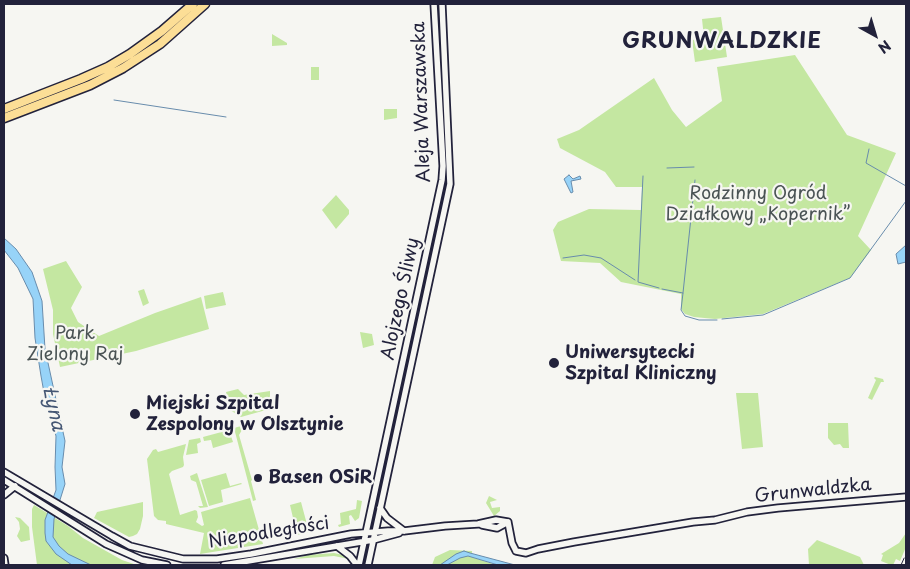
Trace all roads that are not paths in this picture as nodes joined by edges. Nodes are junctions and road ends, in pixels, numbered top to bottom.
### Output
1 (193, 4) edge
2 (205, 4) edge
3 (434, 4) edge
4 (442, 4) edge
5 (4, 109) edge
6 (4, 118) edge
7 (447, 198) joint
8 (439, 200) joint
9 (402, 400) junction
10 (393, 405) junction
11 (4, 472) edge
12 (4, 480) edge
13 (15, 486) junction
14 (4, 495) edge
15 (906, 496) edge
16 (380, 508) junction
17 (404, 531) junction
18 (374, 532) junction
19 (366, 533) junction
20 (372, 540) junction
21 (364, 542) junction
22 (336, 546) junction
23 (4, 558) edge
24 (5, 565) edge
25 (166, 565) edge
26 (224, 565) edge
27 (358, 565) edge
28 (368, 565) edge

1 - 5 main road
2 - 6 main road
3 - 8 street, Aleja Warszawska
4 - 7 street, Aleja Warszawska
7 - 9 street, Alojzego Śliwy
8 - 10 street, Alojzego Śliwy
9 - 10 street
9 - 16 street, Alojzego Śliwy
10 - 19 street, Alojzego Śliwy
11 - 19 street, Niepodległości
12 - 13 street
13 - 14 street
13 - 25 street
15 - 17 street, Grunwaldzka
16 - 17 street
16 - 18 street, Alojzego Śliwy
17 - 18 street, Niepodległości
17 - 20 street, Niepodległości
18 - 19 street, Niepodległości
18 - 20 street, Alojzego Śliwy
19 - 21 street, Alojzego Śliwy
20 - 21 street, Niepodległości
20 - 28 street, Alojzego Śliwy
21 - 22 street, Niepodległości
21 - 27 street, Alojzego Śliwy
22 - 26 street, Niepodległości
22 - 27 street
23 - 24 street

